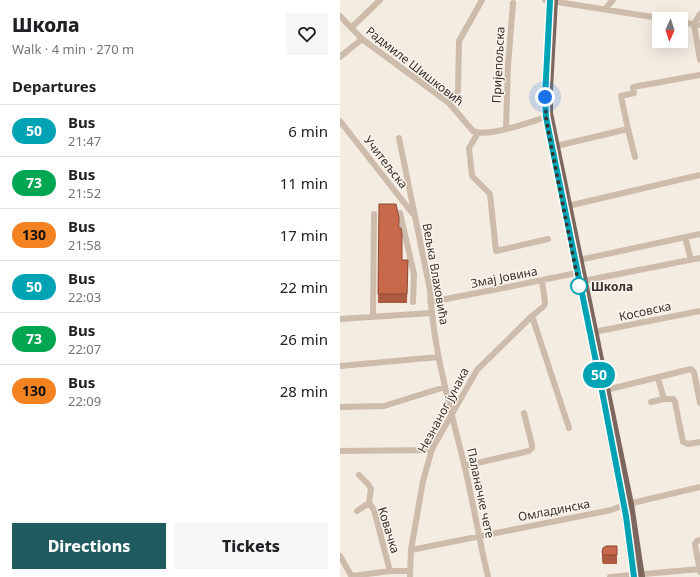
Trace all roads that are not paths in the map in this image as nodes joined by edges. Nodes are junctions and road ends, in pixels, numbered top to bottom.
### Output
1 (380, 0) edge
2 (482, 0) edge
3 (551, 0) edge
4 (613, 0) edge
5 (513, 3) dead end
6 (588, 3) edge
7 (605, 9) junction
8 (700, 14) edge
9 (340, 16) edge
10 (652, 17) edge
11 (697, 25) edge
12 (351, 28) junction
13 (362, 39) junction
14 (340, 57) edge
15 (700, 60) edge
16 (700, 75) edge
17 (449, 103) junction
18 (546, 117) junction
19 (340, 121) edge
20 (506, 129) junction
21 (628, 129) junction
22 (478, 133) junction
23 (399, 138) dead end
24 (556, 146) junction
25 (634, 157) dead end
26 (700, 175) edge
27 (568, 206) junction
28 (400, 213) dead end
29 (374, 214) dead end
30 (415, 216) junction
31 (418, 232) junction
32 (405, 234) junction
33 (700, 234) edge
34 (685, 237) junction
35 (548, 238) dead end
36 (700, 258) edge
37 (578, 260) junction
38 (690, 260) junction
39 (579, 272) junction
40 (542, 281) junction
41 (583, 281) junction
42 (413, 302) dead end
43 (430, 302) junction
44 (700, 311) edge
45 (431, 313) junction
46 (532, 316) junction
47 (373, 317) junction
48 (340, 319) edge
49 (594, 332) junction
50 (439, 357) junction
51 (340, 366) edge
52 (658, 378) junction
53 (445, 387) junction
54 (606, 390) junction
55 (664, 399) junction
56 (651, 402) dead end
57 (700, 403) edge
58 (340, 408) edge
59 (451, 413) junction
60 (524, 413) dead end
61 (570, 428) dead end
62 (700, 442) edge
63 (432, 450) junction
64 (340, 451) edge
65 (464, 466) junction
66 (359, 475) dead end
67 (700, 487) edge
68 (369, 503) junction
69 (627, 505) junction
70 (357, 511) dead end
71 (479, 537) junction
72 (700, 540) edge
73 (411, 550) junction
74 (340, 556) edge
75 (700, 570) edge
76 (390, 571) junction
77 (410, 574) edge
78 (352, 576) edge
79 (637, 576) edge
80 (488, 577) edge
81 (610, 577) edge

1 - 12 street
2 - 17 street
3 - 6 street
3 - 18 main road
3 - 24 main road
4 - 7 street
5 - 20 street, Пријепољска
6 - 7 street
7 - 10 street
8 - 11 street
9 - 12 street, Радмиле Шишковић
11 - 15 street
12 - 13 street, Радмиле Шишковић
13 - 14 street
13 - 17 street, Радмиле Шишковић
16 - 21 street
17 - 22 street, Радмиле Шишковић
18 - 20 street
18 - 39 main road
19 - 30 street, Учитељска
20 - 22 street
21 - 24 street
21 - 25 street
22 - 35 street
23 - 30 street, Вељка Влаховића
24 - 27 main road
26 - 27 street
27 - 37 main road
28 - 32 street
29 - 47 street
30 - 31 street, Вељка Влаховића
31 - 32 street
31 - 43 street, Вељка Влаховића
32 - 42 street
33 - 34 street
34 - 37 street
34 - 38 street
36 - 38 street
37 - 39 main road
38 - 41 street
39 - 40 street, Змај Јовина
39 - 41 main road
39 - 69 main road
40 - 43 street, Змај Јовина
40 - 46 street, Незнаног јунака
41 - 49 main road
43 - 45 street, Вељка Влаховића
44 - 49 street, Косовска
45 - 47 street
45 - 50 street, Вељка Влаховића
46 - 59 street, Незнаног јунака
46 - 61 street
47 - 48 street
49 - 54 main road
50 - 51 street
50 - 53 street, Вељка Влаховића
52 - 54 street
52 - 55 street
52 - 57 street
53 - 58 street
53 - 59 street, Вељка Влаховића
54 - 69 main road
55 - 56 street
55 - 62 street
59 - 63 street, Незнаног јунака
59 - 65 street, Паланачке чете
60 - 65 street
63 - 64 street
63 - 73 street, Незнаног јунака
65 - 71 street, Паланачке чете
66 - 68 street, Ковачка
67 - 69 street, Омладинска
68 - 70 street
68 - 76 street, Ковачка
69 - 71 street, Омладинска
69 - 79 main road
71 - 73 street, Омладинска
71 - 80 street, Паланачке чете
72 - 75 street
73 - 77 street, Незнаног јунака
74 - 78 street
75 - 79 street
76 - 77 street, Ковачка
76 - 78 street, Ковачка
79 - 81 street

